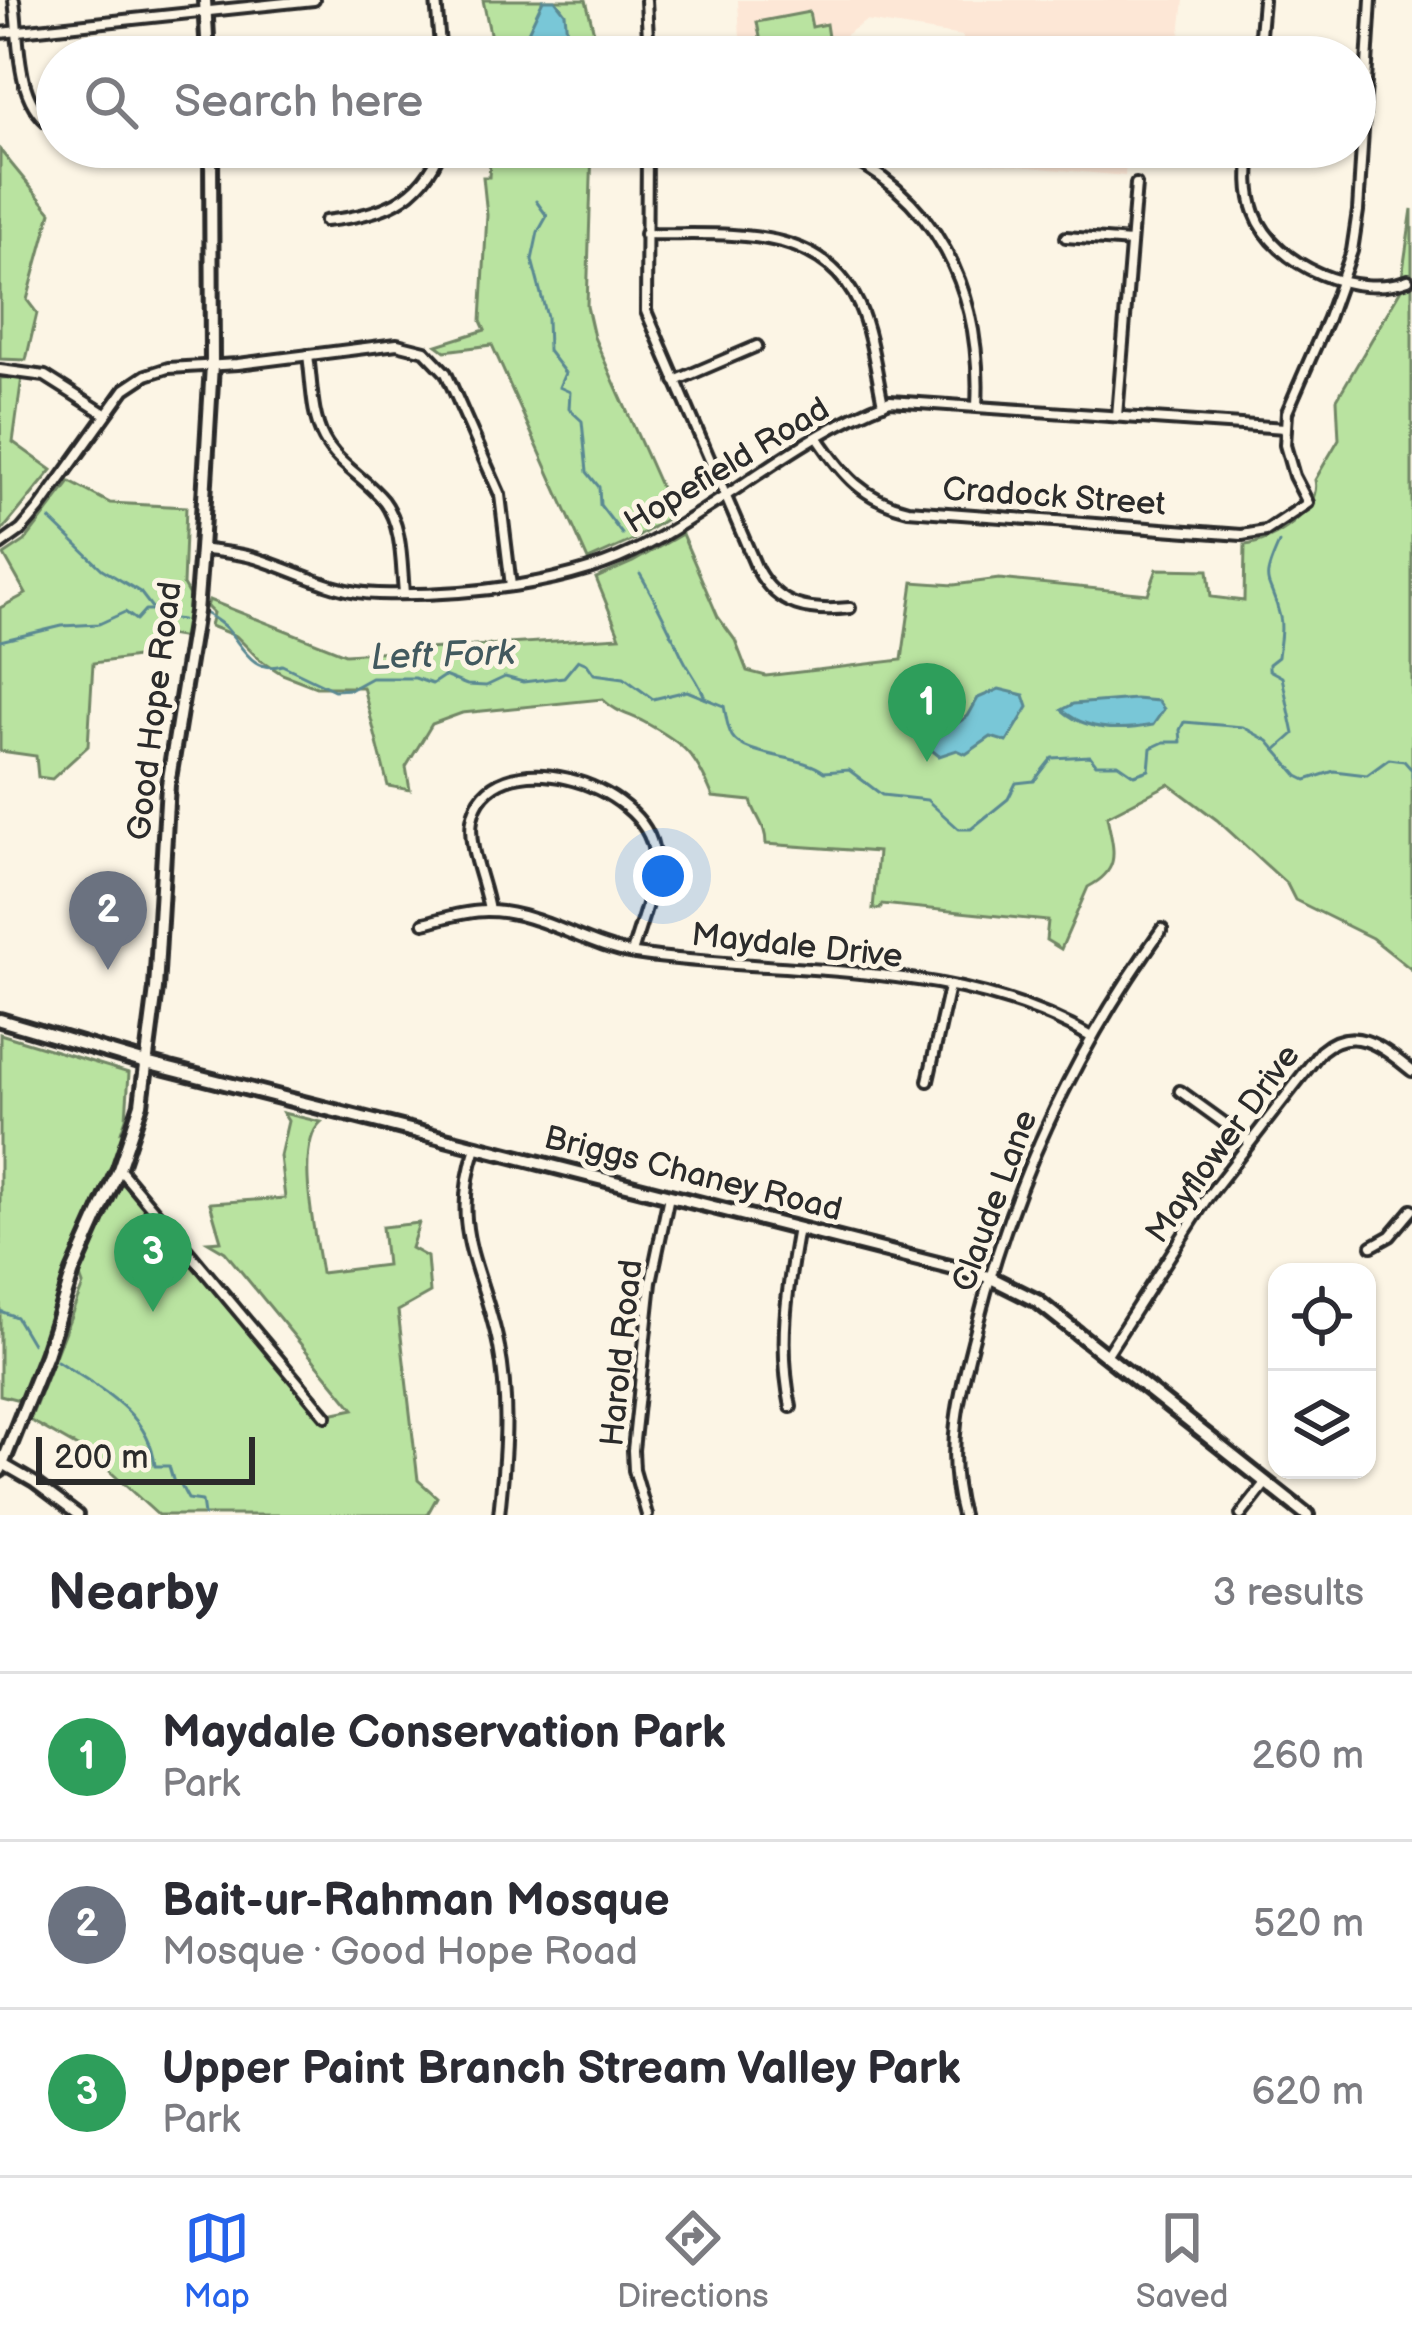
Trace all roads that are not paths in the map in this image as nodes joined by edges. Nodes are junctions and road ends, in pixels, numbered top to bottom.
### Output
1 (14, 0) edge
2 (314, 0) edge
3 (436, 0) edge
4 (646, 0) edge
5 (1263, 0) edge
6 (1371, 0) edge
7 (205, 6) edge
8 (18, 30) junction
9 (0, 33) edge
10 (207, 36) edge
11 (439, 36) edge
12 (648, 36) edge
13 (1260, 36) edge
14 (1369, 36) edge
15 (36, 109) edge
16 (211, 168) edge
17 (431, 168) edge
18 (647, 168) edge
19 (869, 168) edge
20 (1251, 168) edge
21 (1361, 168) edge
22 (1136, 184) dead end
23 (325, 221) dead end
24 (645, 234) junction
25 (1066, 237) dead end
26 (1131, 242) junction
27 (1342, 280) junction
28 (1408, 280) dead end
29 (758, 346) dead end
30 (308, 355) junction
31 (212, 365) junction
32 (0, 370) edge
33 (674, 381) junction
34 (883, 404) junction
35 (977, 406) junction
36 (105, 414) junction
37 (1117, 416) junction
38 (1285, 428) junction
39 (818, 438) junction
40 (725, 496) junction
41 (0, 544) edge
42 (201, 549) junction
43 (511, 586) junction
44 (404, 593) junction
45 (850, 608) dead end
46 (489, 911) junction
47 (424, 923) dead end
48 (1162, 929) dead end
49 (632, 953) junction
50 (949, 987) junction
51 (0, 1020) edge
52 (1091, 1037) junction
53 (146, 1063) junction
54 (1412, 1071) edge
55 (928, 1082) dead end
56 (1180, 1090) dead end
57 (1249, 1141) junction
58 (476, 1147) junction
59 (118, 1169) junction
60 (669, 1196) junction
61 (1412, 1210) edge
62 (798, 1228) junction
63 (1372, 1246) dead end
64 (989, 1277) junction
65 (1107, 1354) junction
66 (791, 1407) dead end
67 (326, 1416) dead end
68 (1, 1466) edge
69 (1267, 1483) junction
70 (78, 1515) edge
71 (499, 1515) edge
72 (647, 1515) edge
73 (962, 1515) edge
74 (1241, 1515) edge
75 (1307, 1515) edge

1 - 8 street
2 - 7 street
3 - 11 street
4 - 12 street
5 - 13 street
6 - 14 street
7 - 8 street
7 - 10 main road
8 - 9 street
8 - 15 street
16 - 31 main road, Good Hope Road
17 - 23 street
18 - 24 street
19 - 35 street
20 - 27 street
21 - 27 street
22 - 26 street
24 - 33 street
24 - 34 street
25 - 26 street
26 - 37 street
27 - 28 street
27 - 38 street
29 - 33 street
30 - 31 street
30 - 43 street
30 - 44 street
31 - 36 street
31 - 42 main road, Good Hope Road
32 - 36 street
33 - 40 street
34 - 35 street, Hopefield Road
34 - 39 street, Hopefield Road
35 - 37 street, Hopefield Road
36 - 41 street
37 - 38 street, Hopefield Road
38 - 39 street, Cradock Street
39 - 40 street, Hopefield Road
40 - 43 street, Hopefield Road
40 - 45 street
42 - 44 street, Hopefield Road
42 - 53 main road, Good Hope Road
43 - 44 street, Hopefield Road
46 - 47 street, Maydale Drive
46 - 49 street, Maydale Drive
46 - 49 street
48 - 52 street, Claude Lane
49 - 50 street, Maydale Drive
50 - 52 street, Maydale Drive
50 - 55 street
51 - 53 main road, Briggs Chaney Road
52 - 64 street, Claude Lane
53 - 58 main road, Briggs Chaney Road
53 - 59 main road, Good Hope Road
54 - 57 street, Mayflower Drive
56 - 57 street
57 - 65 street, Mayflower Drive
58 - 60 main road, Briggs Chaney Road
58 - 71 street
59 - 67 street
59 - 68 main road, Good Hope Road
60 - 62 main road, Briggs Chaney Road
60 - 72 street, Harold Road
61 - 63 street
62 - 64 main road, Briggs Chaney Road
62 - 66 street
64 - 65 main road, Briggs Chaney Road
64 - 73 street, Claude Lane
65 - 69 main road, Briggs Chaney Road
68 - 70 street
69 - 74 street
69 - 75 main road, Briggs Chaney Road

